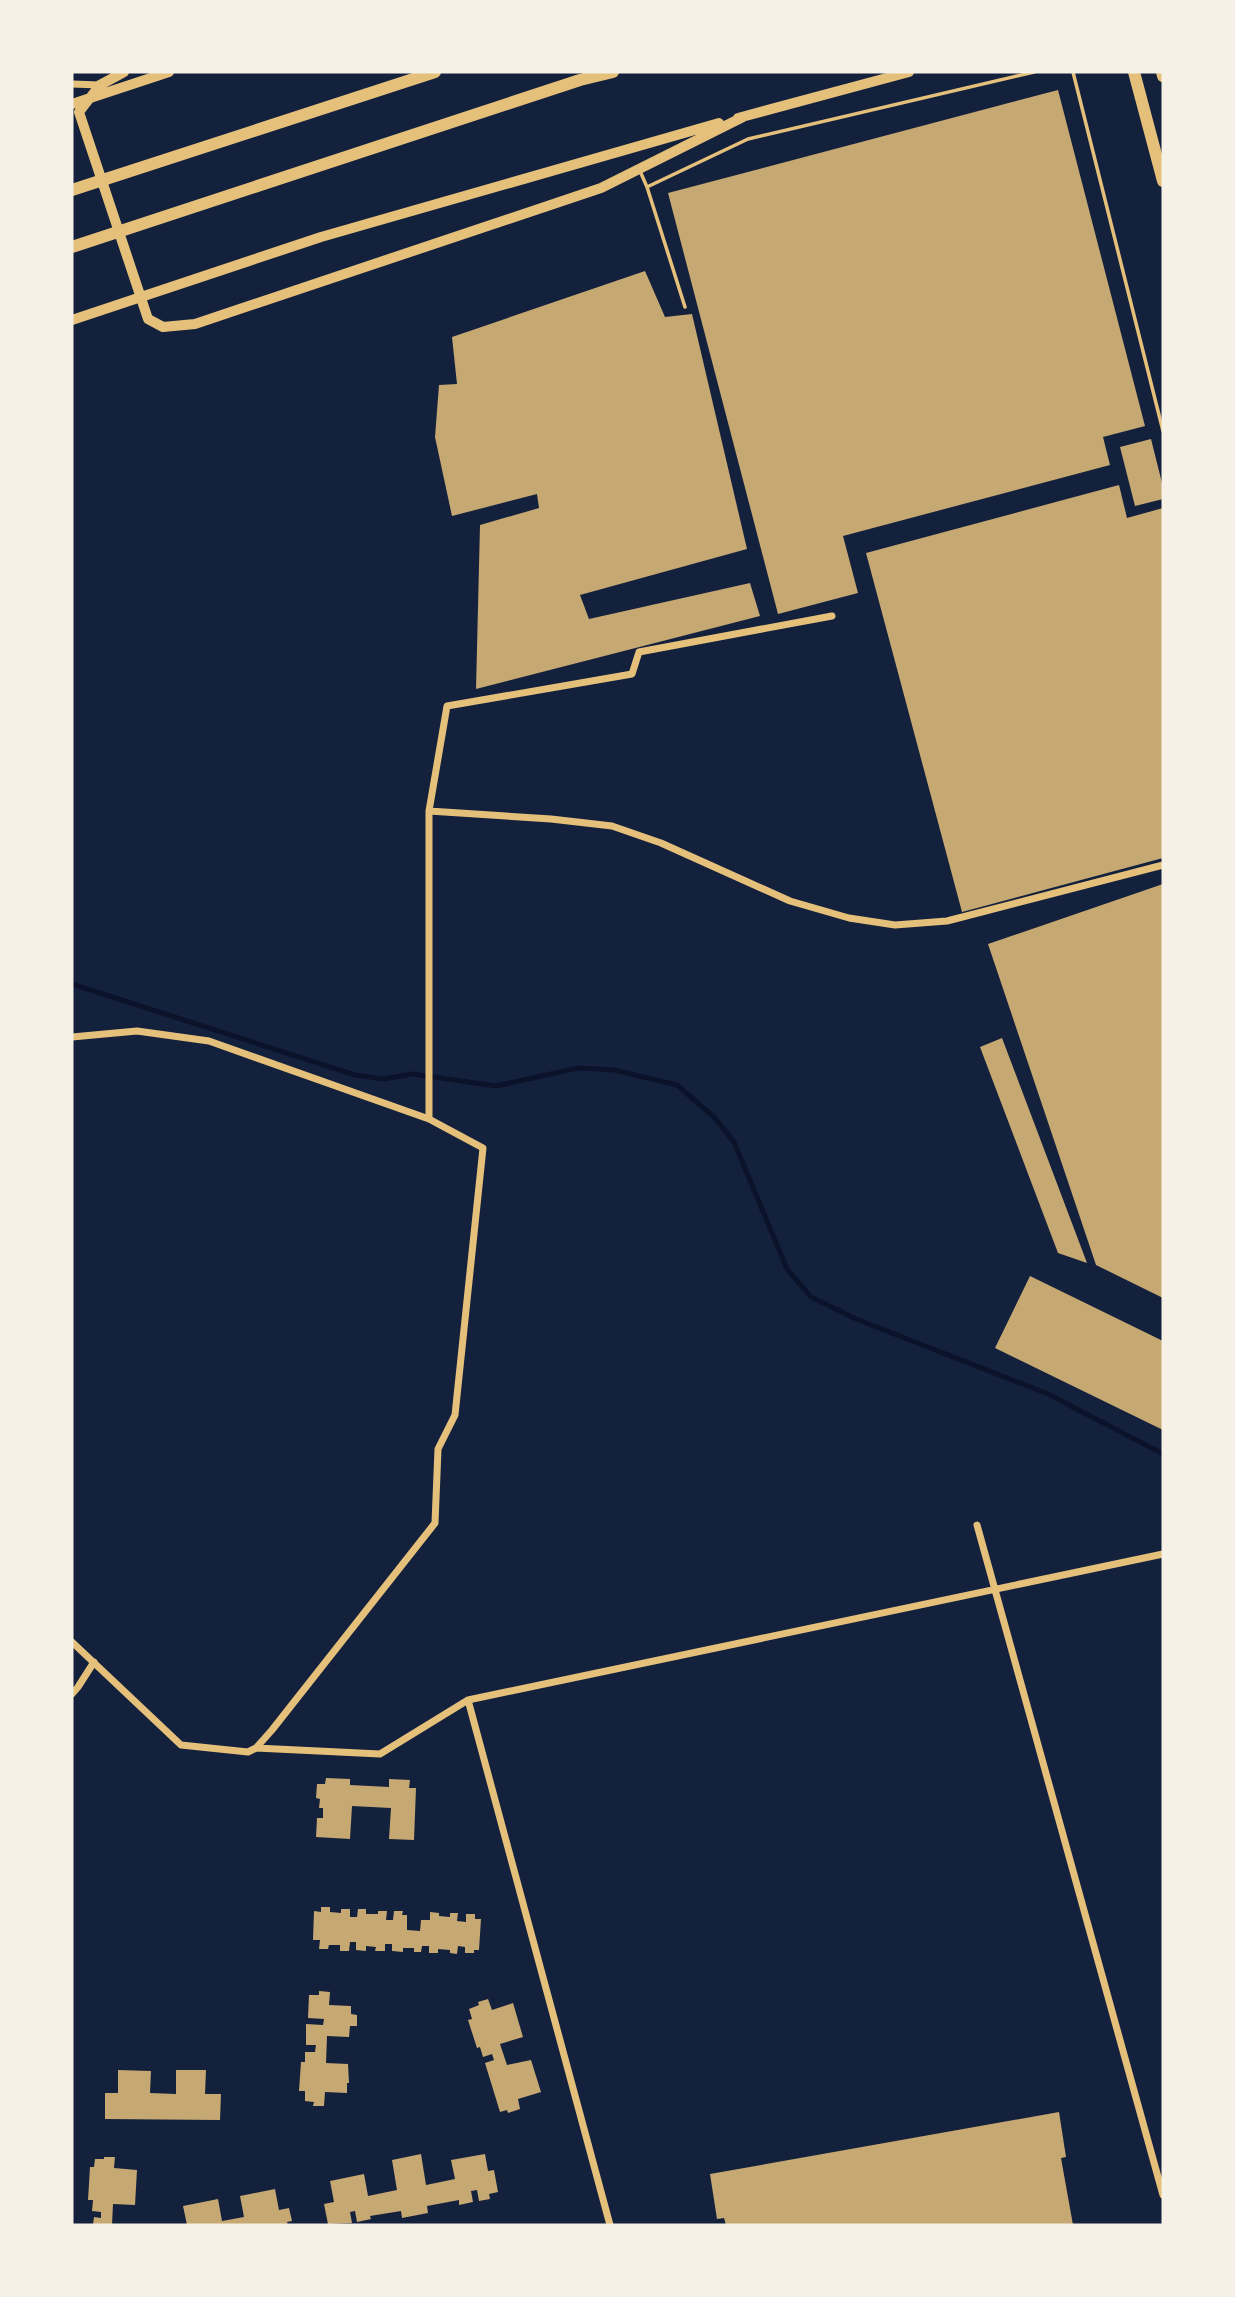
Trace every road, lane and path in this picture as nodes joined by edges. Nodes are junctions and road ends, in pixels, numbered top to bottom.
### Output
1 (124, 72) edge
2 (169, 72) edge
3 (435, 72) edge
4 (613, 72) edge
5 (909, 72) edge
6 (1034, 72) edge
7 (1073, 72) edge
8 (1134, 72) edge
9 (72, 83) edge
10 (100, 85) junction
11 (72, 104) edge
12 (743, 117) junction
13 (639, 169) junction
14 (1163, 181) edge
15 (647, 187) junction
16 (72, 190) edge
17 (72, 247) edge
18 (685, 307) dead end
19 (72, 320) edge
20 (1163, 431) edge
21 (832, 616) dead end
22 (429, 811) junction
23 (1163, 865) edge
24 (72, 1037) edge
25 (429, 1119) junction
26 (978, 1525) dead end
27 (1163, 1554) edge
28 (995, 1589) junction
29 (72, 1642) edge
30 (94, 1662) junction
31 (72, 1694) edge
32 (468, 1700) junction
33 (256, 1748) junction
34 (1163, 2195) edge
35 (610, 2225) edge

1 - 10 main road
2 - 11 main road
3 - 16 main road
4 - 17 main road
5 - 12 main road
6 - 15 lane
7 - 20 lane
8 - 14 main road
9 - 10 street
10 - 13 main road
12 - 13 main road
12 - 19 main road
13 - 15 lane
15 - 18 lane
21 - 22 street
22 - 23 street
22 - 25 street
24 - 25 street
25 - 33 street
26 - 28 street
27 - 28 street
28 - 32 street
28 - 34 street
29 - 30 street
30 - 31 street
30 - 33 street
32 - 33 street
32 - 35 street

